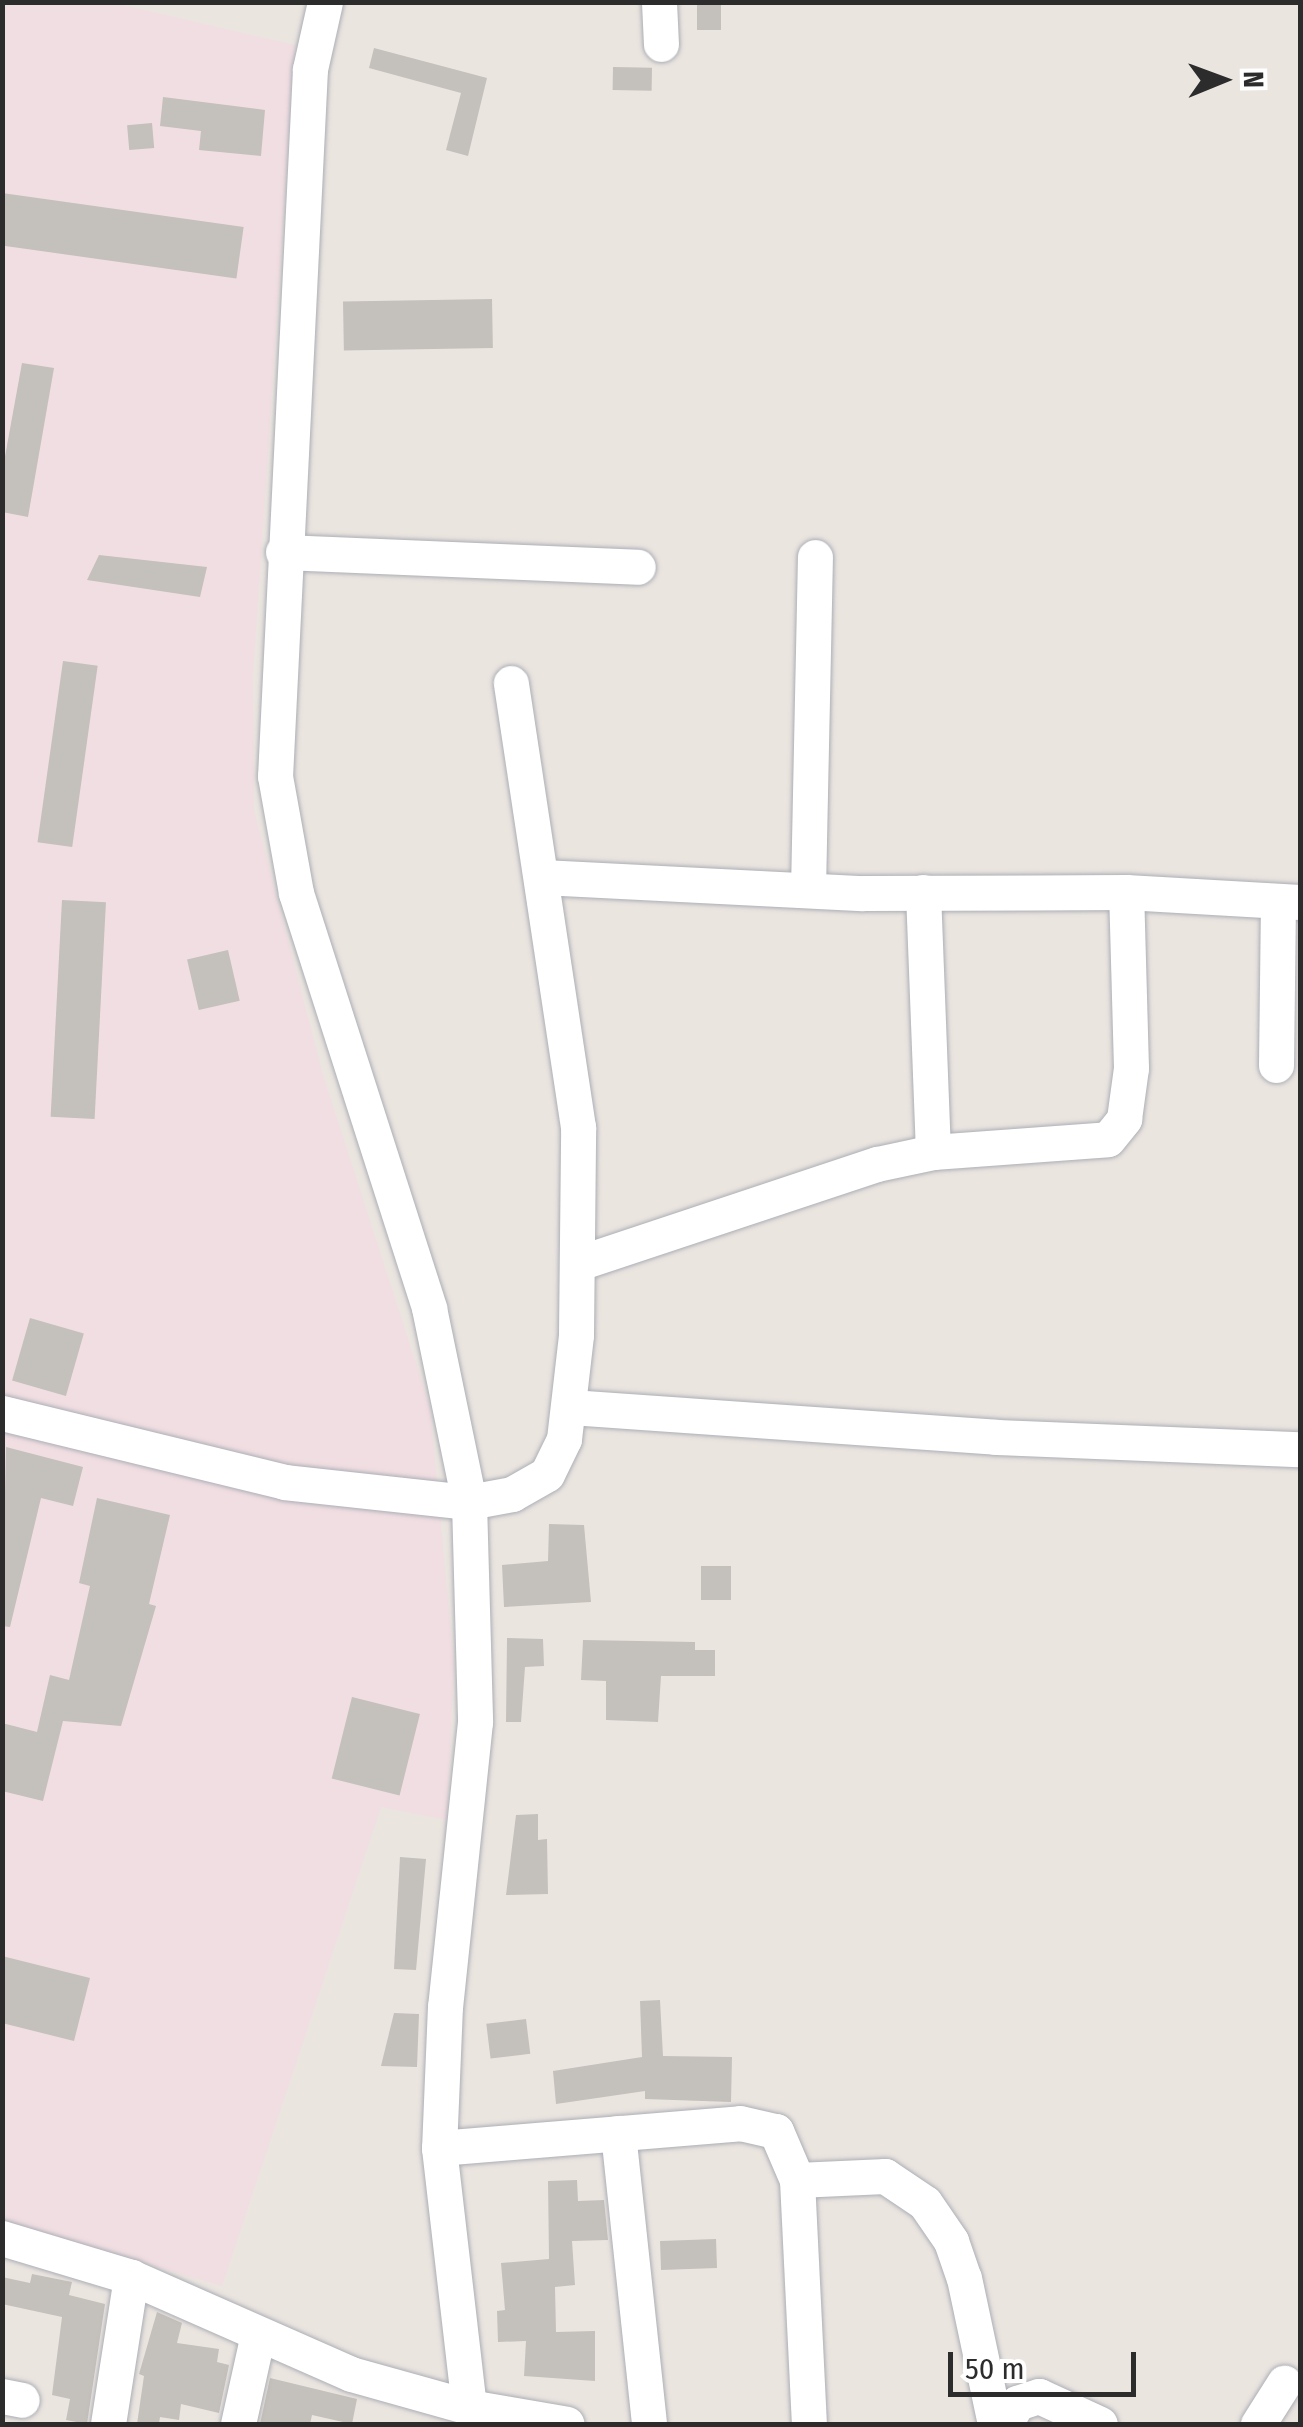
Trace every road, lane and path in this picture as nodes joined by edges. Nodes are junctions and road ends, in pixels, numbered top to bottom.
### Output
1 (326, 2) edge
2 (660, 2) edge
3 (661, 44) dead end
4 (282, 552) junction
5 (815, 557) dead end
6 (638, 567) dead end
7 (511, 684) dead end
8 (542, 877) junction
9 (808, 889) junction
10 (923, 892) junction
11 (1126, 892) junction
12 (1289, 901) edge
13 (1276, 1065) dead end
14 (933, 1152) junction
15 (582, 1262) junction
16 (570, 1407) junction
17 (2, 1413) edge
18 (1300, 1449) edge
19 (469, 1502) junction
20 (618, 2133) junction
21 (439, 2148) junction
22 (797, 2180) junction
23 (2, 2238) edge
24 (131, 2277) junction
25 (258, 2334) junction
26 (1284, 2383) dead end
27 (469, 2407) junction
28 (108, 2424) edge
29 (238, 2424) edge
30 (568, 2424) edge
31 (649, 2424) edge
32 (809, 2424) edge
33 (996, 2424) edge
34 (1005, 2424) edge
35 (1100, 2424) edge
36 (1258, 2424) edge

1 - 4 street
2 - 3 street
4 - 6 street
4 - 19 street
5 - 9 street
7 - 8 street
8 - 9 street
8 - 15 street
9 - 10 street
10 - 11 street
10 - 14 street
11 - 12 street
11 - 14 street
12 - 13 street
14 - 15 street
15 - 16 street
16 - 18 street
16 - 19 street
17 - 19 street
19 - 21 street
20 - 21 street
20 - 22 street
20 - 31 street
21 - 27 street
22 - 32 street
22 - 33 street
23 - 24 street
24 - 25 street
24 - 28 street
25 - 27 street
25 - 29 street
26 - 36 street
27 - 30 street
34 - 35 street

